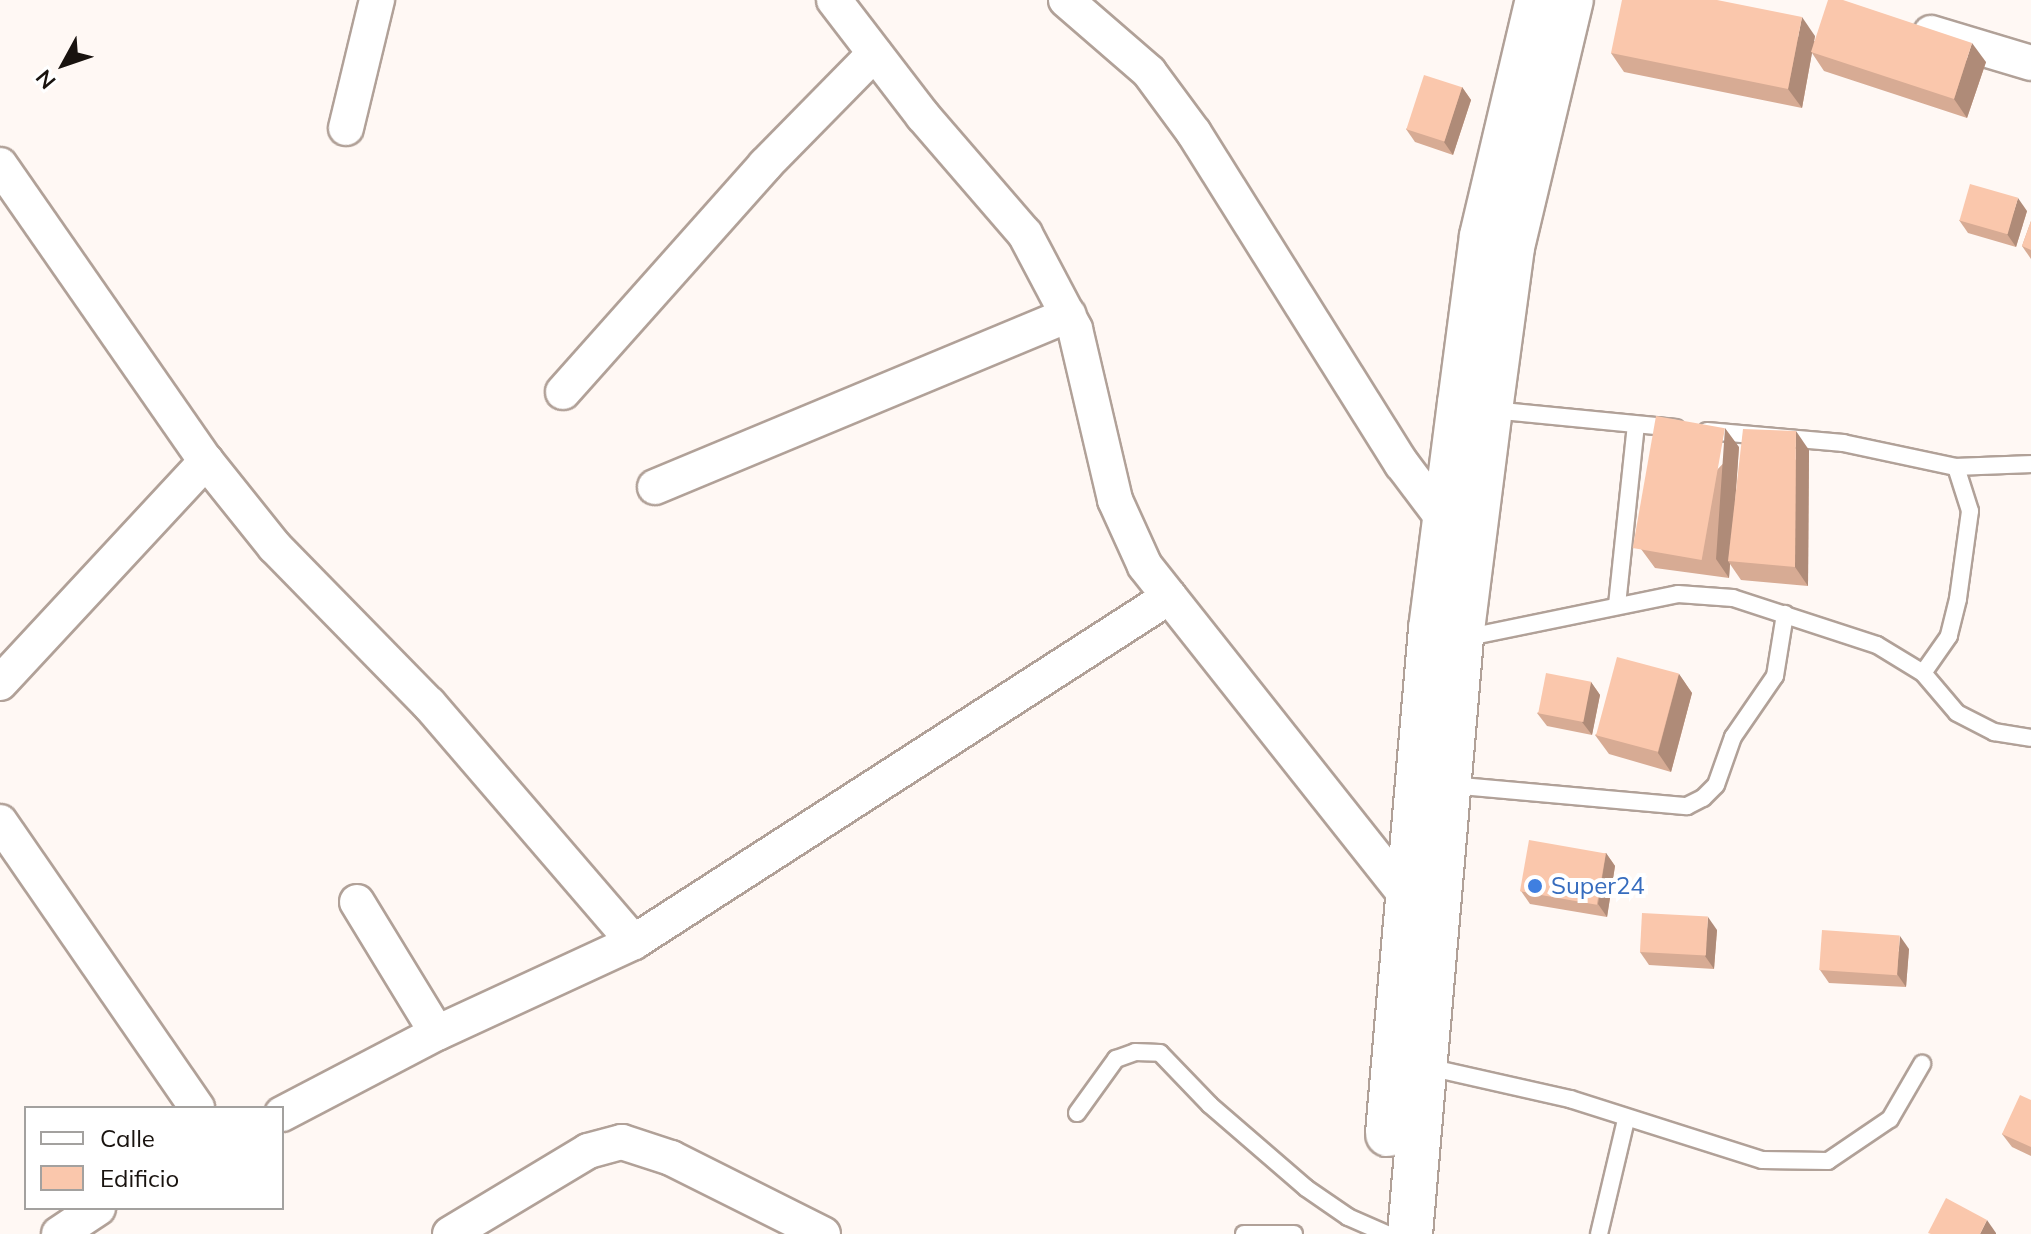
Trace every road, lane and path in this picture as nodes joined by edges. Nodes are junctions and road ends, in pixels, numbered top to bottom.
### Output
1 (377, 0) edge
2 (834, 0) edge
3 (1066, 0) edge
4 (1538, 0) edge
5 (1571, 0) edge
6 (1895, 23) edge
7 (874, 54) junction
8 (2031, 63) edge
9 (346, 128) dead end
10 (0, 165) edge
11 (1069, 315) junction
12 (563, 392) dead end
13 (1475, 407) junction
14 (1636, 425) junction
15 (206, 461) junction
16 (2031, 464) edge
17 (1956, 467) junction
18 (655, 487) dead end
19 (1459, 537) junction
20 (1169, 597) junction
21 (1617, 605) junction
22 (1785, 614) junction
23 (1446, 634) junction
24 (1923, 673) junction
25 (0, 683) edge
26 (2031, 738) edge
27 (1432, 782) junction
28 (0, 822) edge
29 (357, 902) dead end
30 (1420, 913) junction
31 (634, 942) junction
32 (437, 1033) junction
33 (1922, 1064) dead end
34 (1423, 1066) junction
35 (196, 1106) edge
36 (284, 1113) edge
37 (1077, 1113) dead end
38 (1626, 1120) junction
39 (95, 1210) edge
40 (59, 1234) edge
41 (450, 1234) edge
42 (823, 1234) edge
43 (1244, 1234) edge
44 (1294, 1234) edge
45 (1384, 1234) edge
46 (1410, 1234) edge
47 (1599, 1234) edge

1 - 9 street
2 - 7 street
3 - 19 street
4 - 13 main road
5 - 13 main road
6 - 8 street
7 - 11 street
7 - 12 street
10 - 15 street
11 - 18 street
11 - 20 street
13 - 14 lane
13 - 19 main road
14 - 17 lane
14 - 21 lane
15 - 25 street
15 - 31 street
16 - 17 lane
17 - 24 lane
19 - 23 main road
20 - 30 street
20 - 31 street
21 - 22 lane
21 - 23 lane
22 - 24 lane
22 - 27 lane
23 - 27 main road
24 - 26 lane
27 - 30 main road
28 - 35 street
29 - 32 street
30 - 34 main road
30 - 45 main road
31 - 32 street
32 - 36 street
33 - 38 lane
34 - 38 lane
34 - 46 main road
37 - 45 lane
38 - 47 lane
39 - 40 street
41 - 42 street
43 - 44 lane

